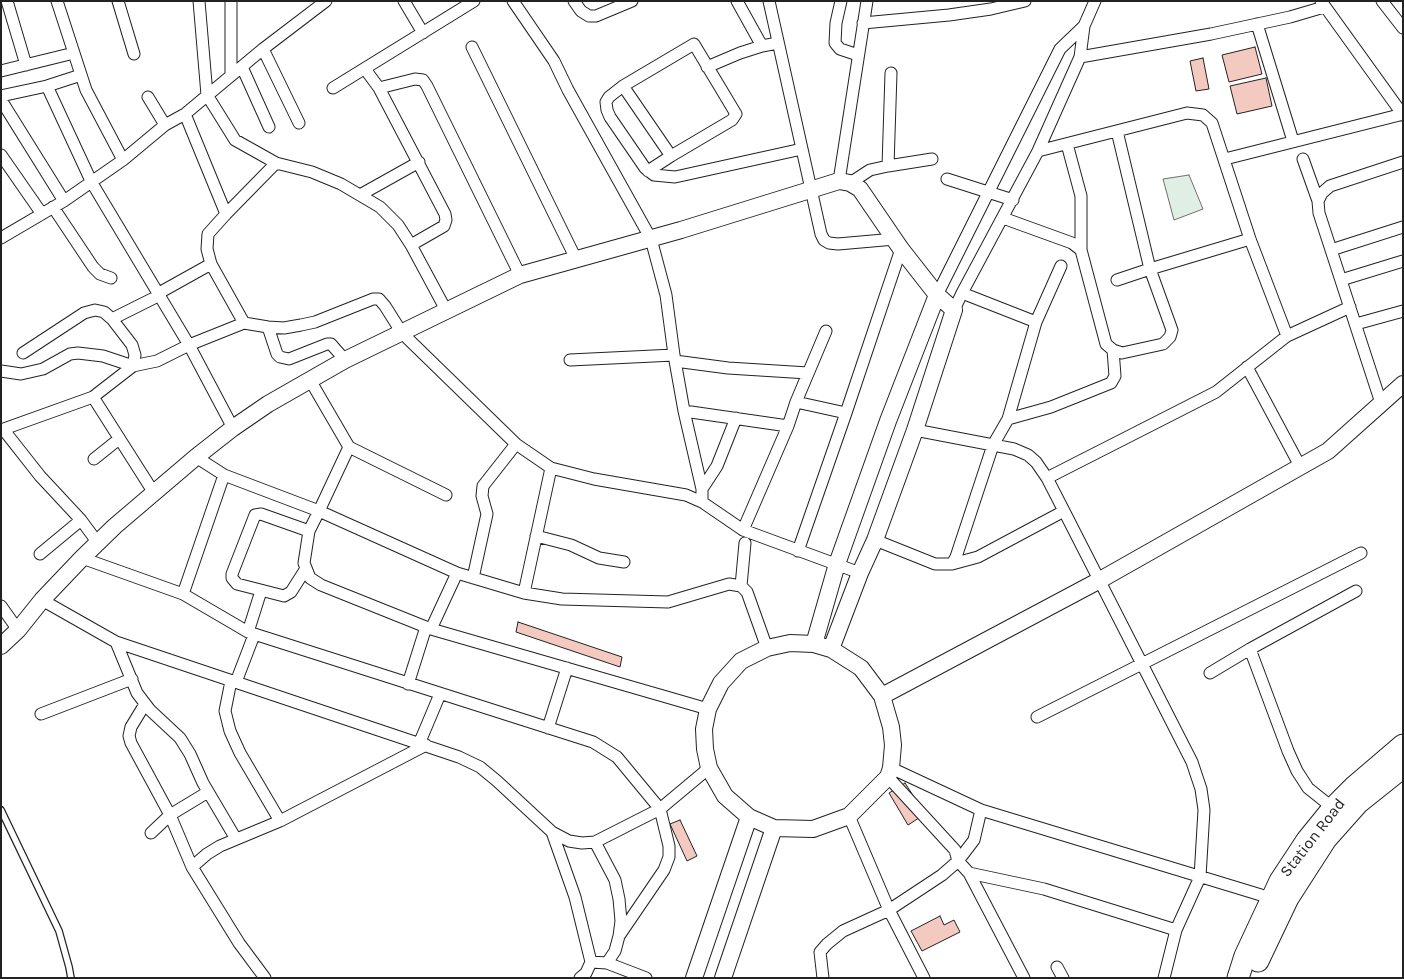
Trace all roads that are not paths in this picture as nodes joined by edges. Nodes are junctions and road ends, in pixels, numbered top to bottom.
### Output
1 (7, 1) edge
2 (57, 1) edge
3 (118, 1) edge
4 (199, 1) edge
5 (230, 1) edge
6 (326, 1) edge
7 (404, 1) edge
8 (474, 1) edge
9 (513, 1) edge
10 (574, 1) edge
11 (632, 1) edge
12 (737, 1) edge
13 (769, 1) edge
14 (841, 1) edge
15 (867, 1) edge
16 (1025, 1) edge
17 (1095, 1) edge
18 (1382, 1) edge
19 (1322, 4) edge
20 (863, 23) junction
21 (1257, 24) junction
22 (1084, 26) junction
23 (1403, 28) edge
24 (423, 33) junction
25 (778, 43) junction
26 (762, 46) junction
27 (472, 47) dead end
28 (263, 48) junction
29 (74, 53) junction
30 (134, 54) dead end
31 (858, 55) junction
32 (1080, 57) junction
33 (26, 64) junction
34 (242, 67) junction
35 (707, 67) junction
36 (365, 69) junction
37 (1, 71) edge
38 (892, 73) dead end
39 (81, 75) junction
40 (231, 75) junction
41 (47, 86) junction
42 (623, 86) junction
43 (333, 88) dead end
44 (379, 88) junction
45 (207, 95) junction
46 (1, 96) edge
47 (148, 97) dead end
48 (1, 100) edge
49 (185, 114) junction
50 (1402, 114) edge
51 (299, 123) dead end
52 (165, 125) junction
53 (269, 127) dead end
54 (1117, 131) junction
55 (1293, 141) junction
56 (1067, 144) junction
57 (802, 149) junction
58 (1038, 151) junction
59 (1, 155) edge
60 (671, 156) junction
61 (1303, 158) dead end
62 (932, 159) dead end
63 (1224, 159) junction
64 (123, 160) junction
65 (418, 162) junction
66 (1403, 162) edge
67 (276, 163) junction
68 (888, 166) junction
69 (648, 170) junction
70 (947, 179) dead end
71 (845, 182) junction
72 (92, 183) junction
73 (811, 190) junction
74 (988, 192) junction
75 (360, 194) junction
76 (1013, 200) junction
77 (64, 201) junction
78 (1318, 201) junction
79 (53, 207) junction
80 (42, 214) junction
81 (226, 214) junction
82 (1003, 218) junction
83 (1403, 227) edge
84 (3, 234) edge
85 (1250, 238) junction
86 (651, 239) junction
87 (898, 244) junction
88 (411, 246) junction
89 (1081, 250) junction
90 (1331, 250) junction
91 (576, 259) junction
92 (1403, 261) edge
93 (211, 264) junction
94 (1061, 266) dead end
95 (1150, 268) junction
96 (520, 275) junction
97 (111, 278) dead end
98 (1118, 280) dead end
99 (1341, 280) junction
100 (962, 293) junction
101 (159, 294) junction
102 (937, 295) junction
103 (1350, 307) junction
104 (446, 310) junction
105 (954, 310) junction
106 (1403, 311) edge
107 (112, 319) junction
108 (1036, 322) junction
109 (244, 323) junction
110 (1356, 324) junction
111 (268, 327) junction
112 (826, 331) dead end
113 (402, 333) junction
114 (1287, 336) junction
115 (189, 345) junction
116 (1113, 350) junction
117 (23, 353) dead end
118 (675, 358) junction
119 (345, 360) junction
120 (570, 360) dead end
121 (132, 366) junction
122 (1247, 367) junction
123 (1, 371) edge
124 (808, 373) junction
125 (310, 380) junction
126 (1403, 384) edge
127 (93, 397) junction
128 (796, 402) junction
129 (1381, 403) junction
130 (684, 411) junction
131 (846, 413) junction
132 (736, 418) junction
133 (1008, 419) junction
134 (788, 426) junction
135 (233, 428) junction
136 (2, 429) edge
137 (915, 430) junction
138 (119, 438) junction
139 (516, 444) junction
140 (993, 446) junction
141 (349, 447) junction
142 (196, 457) junction
143 (94, 459) dead end
144 (1300, 466) junction
145 (551, 468) junction
146 (224, 474) junction
147 (1047, 478) junction
148 (702, 489) junction
149 (154, 493) junction
150 (446, 496) dead end
151 (702, 502) junction
152 (319, 511) junction
153 (1064, 511) junction
154 (81, 520) junction
155 (742, 530) junction
156 (309, 531) junction
157 (536, 536) junction
158 (875, 540) junction
159 (98, 543) junction
160 (745, 543) dead end
161 (798, 551) junction
162 (1361, 552) dead end
163 (40, 554) dead end
164 (82, 558) junction
165 (624, 562) dead end
166 (837, 564) junction
167 (952, 564) junction
168 (305, 570) junction
169 (457, 573) junction
170 (860, 573) junction
171 (473, 578) junction
172 (1100, 580) junction
173 (740, 586) junction
174 (261, 590) junction
175 (1356, 591) dead end
176 (524, 593) junction
177 (183, 594) junction
178 (42, 600) junction
179 (1, 606) edge
180 (428, 628) junction
181 (18, 630) junction
182 (251, 634) junction
183 (116, 642) junction
184 (814, 644) junction
185 (1, 646) edge
186 (767, 648) junction
187 (831, 649) junction
188 (1250, 649) junction
189 (1141, 663) junction
190 (567, 668) junction
191 (1210, 673) dead end
192 (132, 679) junction
193 (234, 682) junction
194 (408, 684) junction
195 (440, 694) junction
196 (882, 696) junction
197 (145, 704) junction
198 (708, 709) junction
199 (41, 714) dead end
200 (1037, 717) dead end
201 (548, 728) junction
202 (423, 744) junction
203 (1403, 745) edge
204 (1403, 756) edge
205 (1403, 767) edge
206 (709, 768) junction
207 (890, 772) junction
208 (1403, 774) edge
209 (208, 792) junction
210 (1333, 808) junction
211 (660, 809) junction
212 (1, 810) edge
213 (981, 810) junction
214 (170, 815) junction
215 (849, 816) junction
216 (749, 817) junction
217 (280, 821) junction
218 (774, 828) junction
219 (552, 832) junction
220 (152, 833) dead end
221 (236, 839) junction
222 (595, 842) junction
223 (958, 861) junction
224 (192, 867) junction
225 (969, 873) junction
226 (1200, 877) junction
227 (1261, 896) dead end
228 (889, 910) junction
229 (1176, 930) junction
230 (619, 936) junction
231 (591, 962) junction
232 (607, 963) junction
233 (1057, 967) dead end
234 (1248, 976) edge
235 (71, 978) edge
236 (265, 978) edge
237 (580, 978) edge
238 (646, 978) edge
239 (694, 978) edge
240 (723, 978) edge
241 (823, 978) edge
242 (924, 978) edge
243 (1024, 978) edge
244 (1063, 978) edge
245 (1164, 978) edge

1 - 33 street
2 - 29 street
3 - 30 street
4 - 45 street
5 - 40 street
6 - 28 street
7 - 24 street
8 - 24 street
9 - 86 street
10 - 11 street
12 - 26 street
13 - 25 street
14 - 31 street
15 - 20 street
16 - 20 street
17 - 22 street
18 - 23 street
19 - 21 street
19 - 50 street
20 - 31 street
21 - 32 street
21 - 55 street
22 - 32 street
22 - 74 street
24 - 36 street
25 - 26 street
25 - 57 street
26 - 35 street
27 - 91 street
28 - 34 street
28 - 51 street
29 - 33 street
29 - 39 street
31 - 71 street
32 - 58 street
33 - 37 street
34 - 40 street
34 - 53 street
35 - 42 street
35 - 60 street
36 - 43 street
36 - 44 street
38 - 68 street
39 - 41 street
39 - 64 street
40 - 45 street
41 - 46 street
41 - 72 street
42 - 60 street
42 - 69 street
44 - 65 street
44 - 96 street
45 - 49 street
45 - 67 street
47 - 52 street
48 - 77 street
49 - 52 street
49 - 81 street
50 - 55 street
52 - 64 street
54 - 56 street
54 - 63 street
54 - 95 street
55 - 63 street
56 - 58 street
56 - 89 street
57 - 69 street
57 - 73 street
58 - 76 street
59 - 80 street
60 - 69 street
61 - 78 street
62 - 68 street
63 - 85 street
64 - 72 street
65 - 75 street
65 - 88 street
66 - 78 street
67 - 75 street
67 - 81 street
68 - 71 street
70 - 74 street
71 - 73 street
71 - 87 street
72 - 77 street
72 - 101 street
73 - 86 street
73 - 87 street
74 - 76 street
74 - 102 street
75 - 88 street
76 - 82 street
77 - 79 street
78 - 90 street
79 - 80 street
79 - 97 street
80 - 84 street
81 - 93 street
82 - 89 street
82 - 100 street
83 - 90 street
85 - 95 street
85 - 114 street
86 - 91 street
86 - 118 street
87 - 102 street
87 - 131 street
88 - 104 street
89 - 116 street
90 - 99 street
91 - 96 street
92 - 99 street
93 - 101 street
93 - 109 street
94 - 108 street
95 - 98 street
95 - 116 street
96 - 104 street
99 - 103 street
100 - 105 street
100 - 108 street
101 - 107 street
101 - 115 street
102 - 105 street
102 - 166 street
103 - 110 street
103 - 114 street
104 - 113 street
105 - 137 street
106 - 110 street
107 - 117 street
107 - 121 street
108 - 133 street
109 - 111 street
109 - 115 street
110 - 129 street
111 - 113 street
111 - 119 street
112 - 124 street
113 - 119 street
113 - 139 street
114 - 122 street
115 - 121 street
115 - 135 street
116 - 133 street
118 - 120 street
118 - 124 street
118 - 130 street
119 - 125 street
121 - 123 street
121 - 127 street
122 - 144 street
122 - 147 street
124 - 128 street
125 - 135 street
125 - 141 street
126 - 129 street
127 - 136 street
127 - 138 street
128 - 131 street
128 - 134 street
129 - 144 street
130 - 132 street
130 - 148 street
131 - 161 street
132 - 134 street
132 - 148 street
133 - 140 street
134 - 155 street
135 - 142 street
136 - 154 street
137 - 140 street
137 - 158 street
138 - 143 street
138 - 149 street
139 - 145 street
139 - 171 street
140 - 147 street
140 - 167 street
141 - 150 street
141 - 152 street
142 - 146 street
142 - 149 street
144 - 172 street
145 - 151 street
145 - 157 street
146 - 152 street
146 - 177 street
147 - 153 street
148 - 151 street
149 - 159 street
151 - 155 street
152 - 156 street
152 - 169 street
153 - 167 street
153 - 172 street
154 - 159 street
154 - 163 street
155 - 161 street
156 - 168 street
156 - 174 street
157 - 165 street
157 - 176 street
158 - 167 street
158 - 170 street
159 - 164 street
160 - 173 street
161 - 166 street
162 - 189 street
164 - 177 street
164 - 178 street
166 - 170 street
166 - 184 street
168 - 174 street
168 - 180 street
169 - 171 street
169 - 180 street
170 - 187 street
171 - 176 street
172 - 189 street
172 - 196 street
173 - 176 street
173 - 186 street
174 - 182 street
175 - 188 street
177 - 182 street
178 - 181 street
178 - 183 street
179 - 181 street
180 - 190 street
180 - 194 street
181 - 185 street
182 - 193 street
182 - 194 street
183 - 192 street
183 - 193 street
184 - 186 street
184 - 187 street
186 - 198 street
187 - 196 street
188 - 191 street
188 - 210 street
189 - 200 street
189 - 226 street
190 - 198 street
190 - 201 street
192 - 197 street
192 - 199 street
193 - 202 street
193 - 217 street
194 - 195 street
195 - 201 street
195 - 202 street
196 - 207 street
197 - 209 street
197 - 214 street
198 - 206 street
201 - 211 street
202 - 217 street
202 - 219 street
203 - 210 highway, Station Road
204 - 234 highway
205 - 234 highway
206 - 211 street
206 - 216 street
207 - 213 street
207 - 215 street
207 - 223 street
208 - 234 highway, Station Road
209 - 214 street
209 - 221 street
210 - 234 highway, Station Road
211 - 222 street
211 - 230 street
212 - 235 lane
213 - 223 street
213 - 226 street
214 - 220 street
214 - 224 street
215 - 218 street
215 - 228 street
216 - 218 street
216 - 239 street
217 - 221 street
218 - 240 street
219 - 222 street
219 - 231 street
221 - 224 street
222 - 230 street
223 - 225 street
223 - 228 street
224 - 236 street
225 - 229 street
225 - 243 street
226 - 227 street
226 - 229 street
228 - 241 street
228 - 242 street
229 - 245 street
230 - 232 street
231 - 232 street
231 - 237 street
232 - 238 street
233 - 244 street

